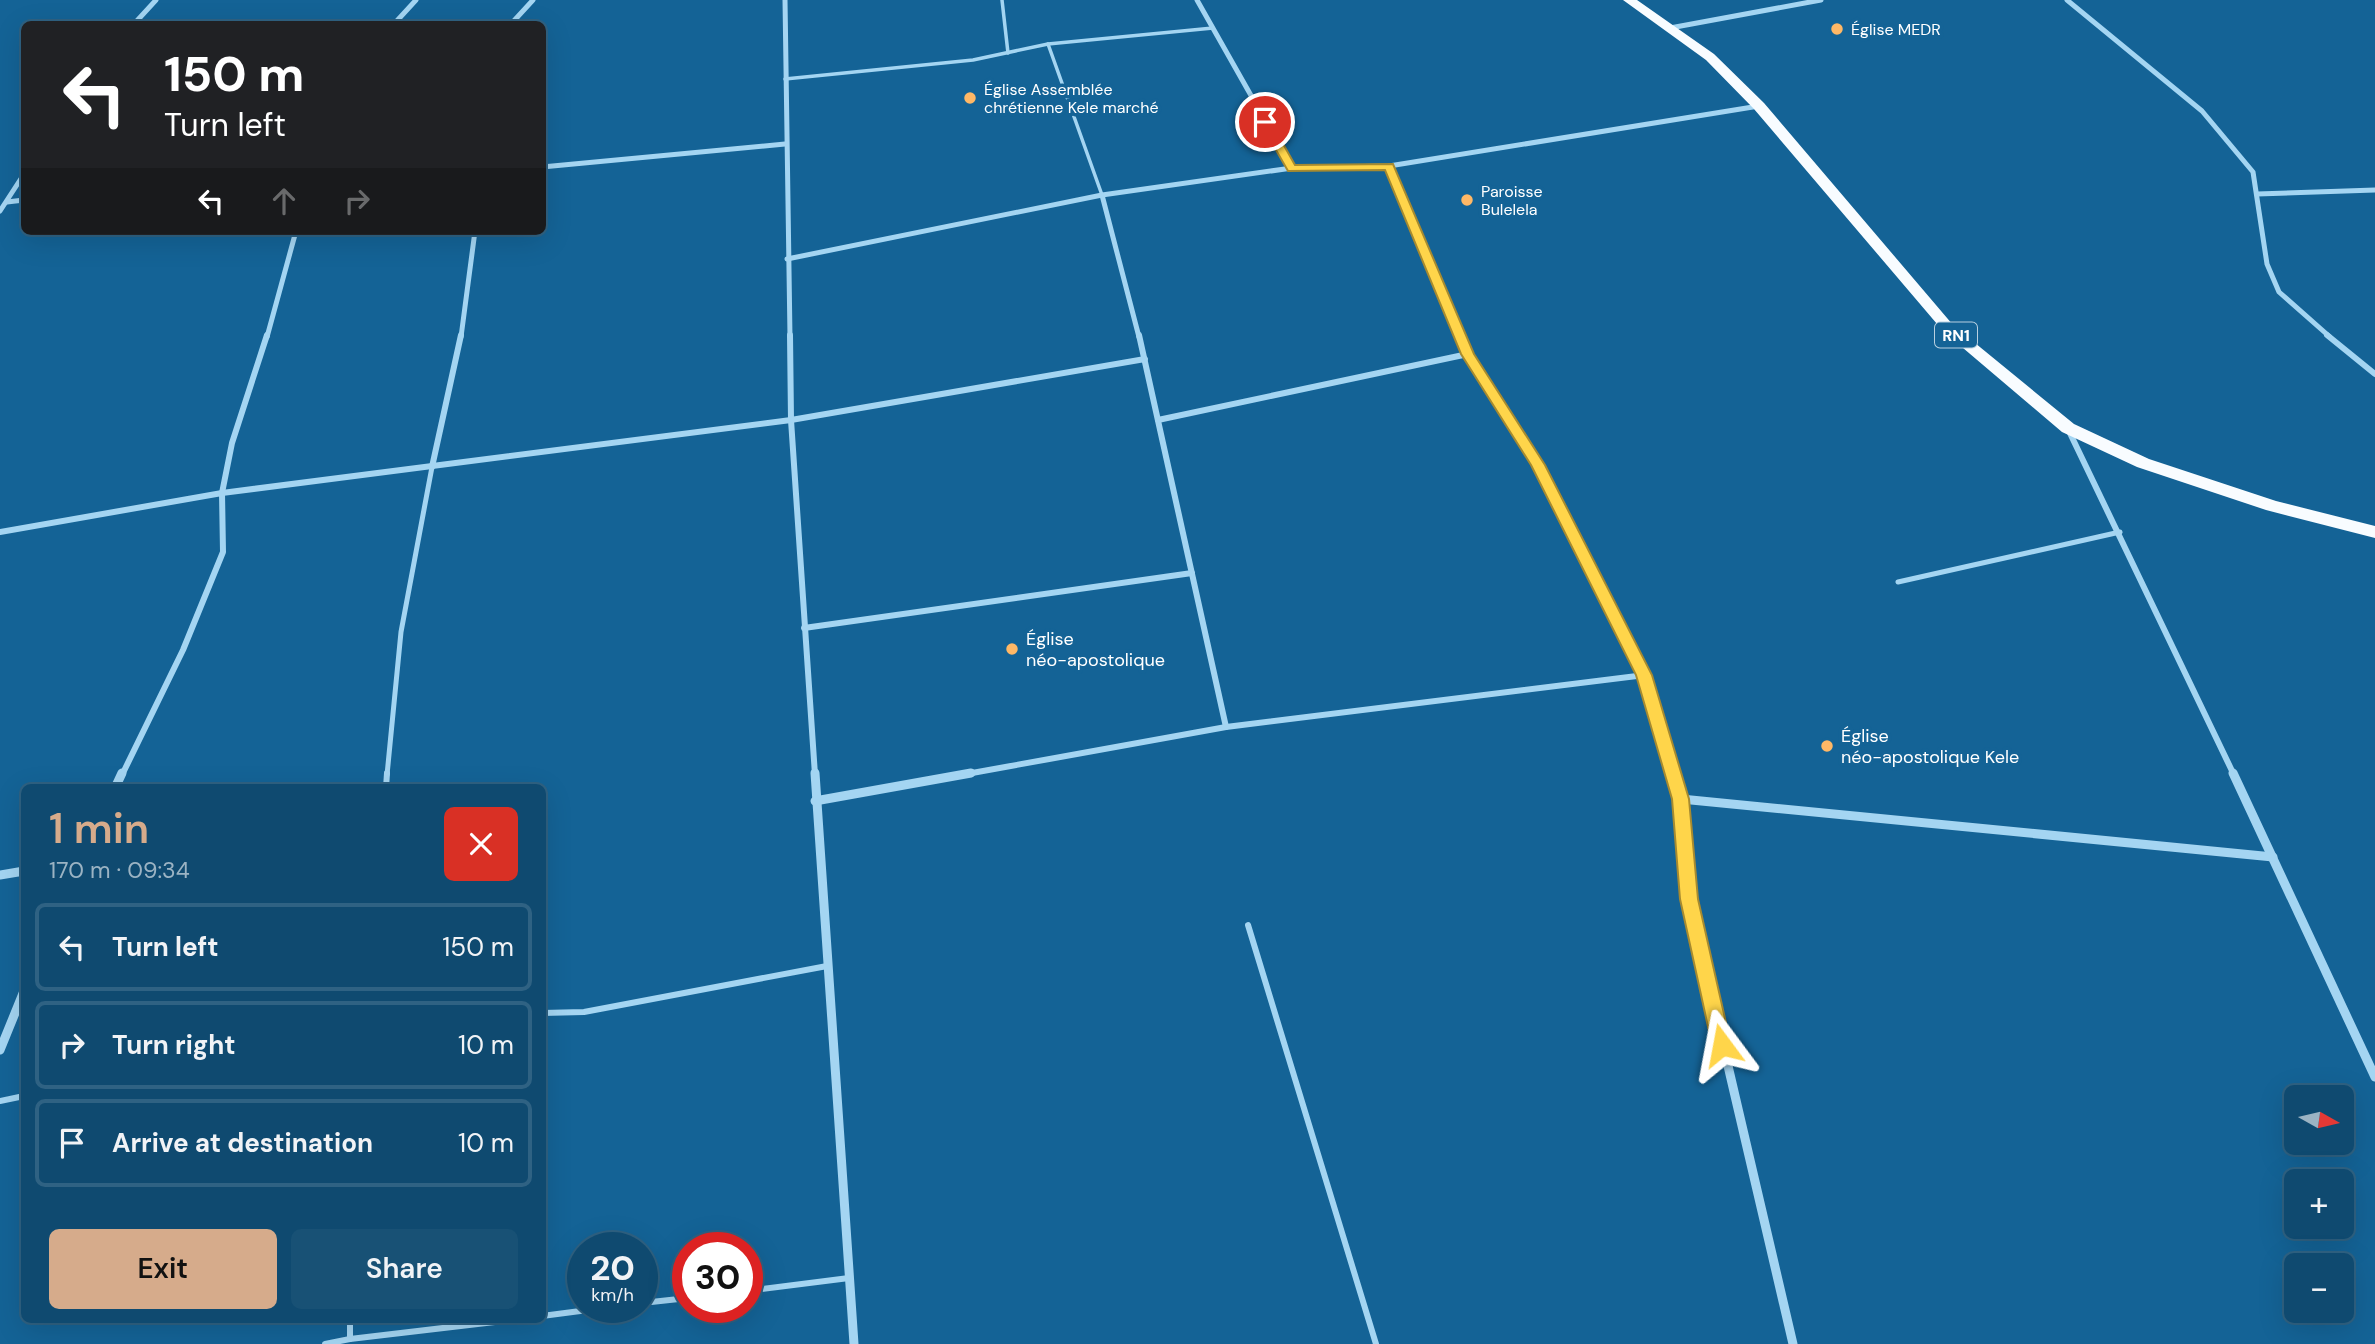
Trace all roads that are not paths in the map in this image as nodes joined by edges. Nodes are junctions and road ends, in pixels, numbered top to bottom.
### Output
1 (156, 0) edge
2 (416, 0) edge
3 (533, 0) edge
4 (785, 0) edge
5 (1002, 0) edge
6 (1197, 0) edge
7 (1629, 0) edge
8 (1821, 0) edge
9 (2067, 0) edge
10 (137, 21) edge
11 (397, 21) edge
12 (514, 21) edge
13 (1213, 28) junction
14 (1670, 28) junction
15 (1048, 44) junction
16 (1008, 53) junction
17 (785, 79) junction
18 (1759, 106) junction
19 (785, 144) junction
20 (1389, 166) junction
21 (546, 167) edge
22 (1292, 169) junction
23 (21, 179) edge
24 (2375, 190) edge
25 (2257, 194) junction
26 (1102, 195) junction
27 (21, 201) edge
28 (7, 202) junction
29 (0, 211) edge
30 (295, 235) edge
31 (475, 235) edge
32 (787, 259) junction
33 (1468, 354) junction
34 (1144, 359) junction
35 (2375, 374) edge
36 (791, 420) junction
37 (1158, 420) junction
38 (2068, 428) junction
39 (432, 467) junction
40 (222, 493) junction
41 (0, 532) edge
42 (2120, 532) junction
43 (2375, 532) edge
44 (1192, 573) junction
45 (1898, 582) dead end
46 (804, 628) junction
47 (1644, 675) junction
48 (1226, 727) junction
49 (117, 784) edge
50 (386, 784) edge
51 (1681, 799) junction
52 (815, 801) junction
53 (2273, 857) junction
54 (21, 872) edge
55 (0, 875) edge
56 (1248, 925) dead end
57 (827, 966) junction
58 (21, 998) edge
59 (546, 1013) edge
60 (0, 1050) edge
61 (2375, 1077) edge
62 (21, 1097) edge
63 (0, 1101) edge
64 (849, 1278) junction
65 (763, 1289) edge
66 (567, 1313) edge
67 (546, 1315) edge
68 (350, 1323) edge
69 (486, 1323) edge
70 (350, 1339) junction
71 (325, 1344) edge
72 (854, 1344) edge
73 (1376, 1344) edge
74 (1793, 1344) edge

1 - 10 street
2 - 11 street
3 - 12 street
4 - 17 street
5 - 16 lane
6 - 13 street
7 - 14 highway, RN1
8 - 14 street
9 - 25 street
13 - 15 lane
13 - 22 street
14 - 18 highway, RN1
15 - 16 lane
15 - 26 lane
16 - 17 lane
17 - 19 street
18 - 20 street
18 - 38 highway, RN1
19 - 21 street
19 - 32 street
20 - 22 street
20 - 33 street
22 - 26 street
23 - 28 street
24 - 25 street
25 - 35 street
26 - 32 street
26 - 34 street
27 - 28 street
28 - 29 street
30 - 40 street
31 - 39 street
32 - 36 street
33 - 37 street
33 - 47 street
34 - 36 street
34 - 37 street
36 - 39 street
36 - 46 street
37 - 44 street
38 - 42 street
38 - 43 highway, RN1
39 - 40 street
39 - 50 lane
40 - 41 street
40 - 49 street
42 - 45 lane
42 - 53 street
44 - 46 street
44 - 48 street
46 - 52 street
47 - 48 street
47 - 51 street
48 - 52 street
51 - 53 street
51 - 74 street
52 - 57 street
53 - 61 street
54 - 55 street
56 - 73 lane
57 - 59 lane
57 - 64 street
58 - 60 street
62 - 63 lane
64 - 65 lane
64 - 72 street
66 - 67 lane
68 - 70 lane
69 - 70 lane
70 - 71 lane

